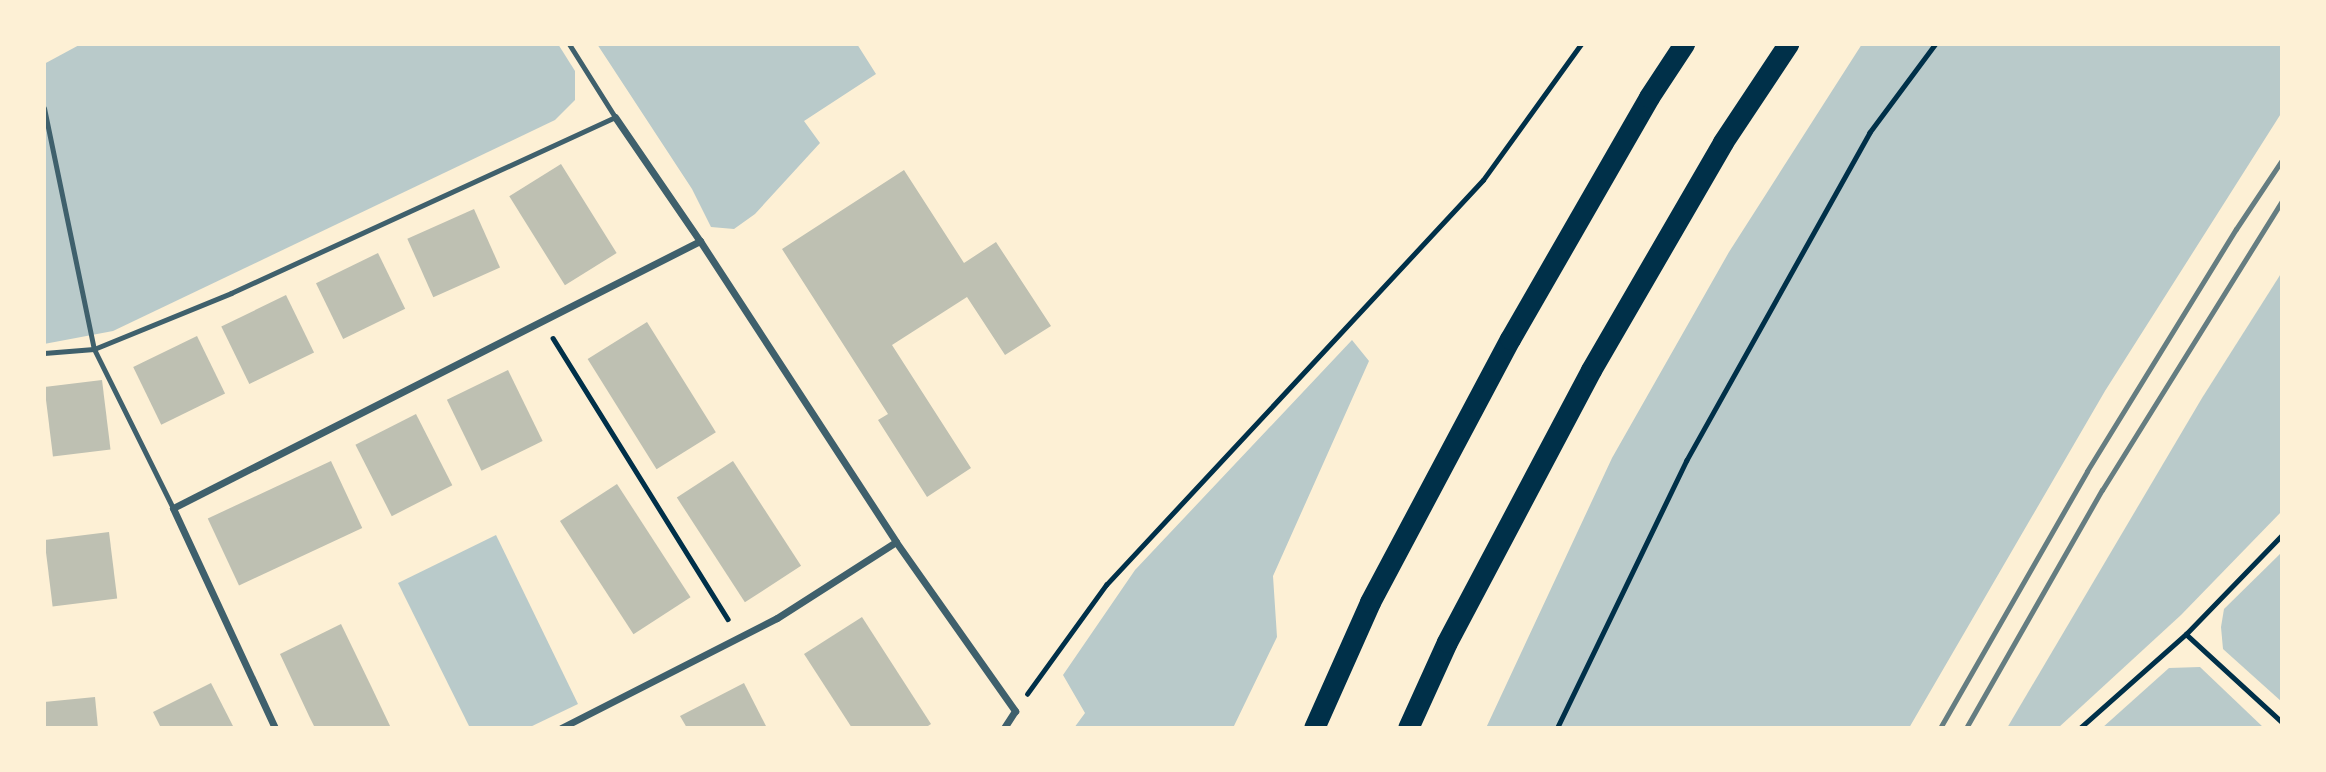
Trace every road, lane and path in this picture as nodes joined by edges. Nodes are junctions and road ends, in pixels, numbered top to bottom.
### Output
1 (569, 44) edge
2 (1580, 44) edge
3 (1685, 44) edge
4 (1788, 44) edge
5 (1935, 44) edge
6 (44, 108) edge
7 (615, 117) junction
8 (700, 241) junction
9 (542, 321) junction
10 (94, 349) junction
11 (44, 353) edge
12 (173, 508) junction
13 (2282, 535) edge
14 (896, 542) junction
15 (2186, 634) junction
16 (740, 637) junction
17 (1015, 711) junction
18 (2282, 722) edge
19 (275, 728) edge
20 (561, 728) edge
21 (1004, 728) edge
22 (1314, 728) edge
23 (1408, 728) edge
24 (1557, 728) edge
25 (2080, 728) edge

1 - 7 lane
2 - 17 path
3 - 22 highway
4 - 23 highway
5 - 24 path
6 - 10 lane
7 - 8 street
7 - 10 lane
8 - 9 street
8 - 14 street
9 - 12 street
9 - 16 path
10 - 11 lane
10 - 12 lane
12 - 19 street
13 - 15 path
14 - 16 street
14 - 17 street
15 - 18 path
15 - 25 path
16 - 20 street
17 - 21 street

